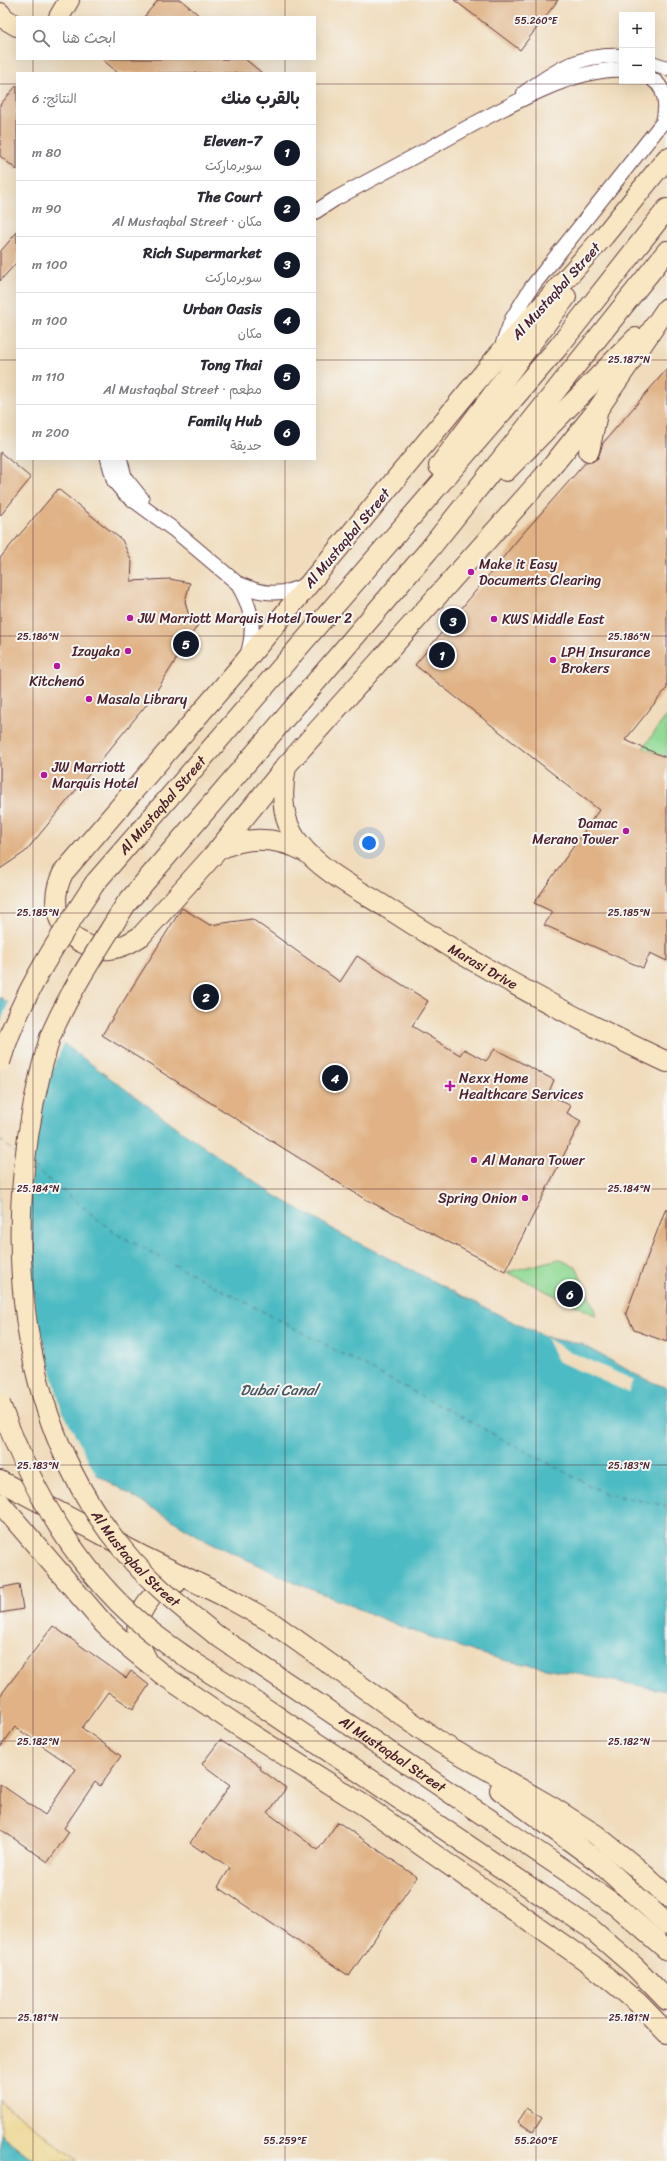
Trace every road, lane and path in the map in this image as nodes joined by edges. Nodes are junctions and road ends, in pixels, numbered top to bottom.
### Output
1 (69, 0) edge
2 (60, 16) edge
3 (619, 56) edge
4 (655, 64) edge
5 (667, 68) edge
6 (619, 70) edge
7 (655, 82) edge
8 (498, 112) junction
9 (667, 158) edge
10 (667, 209) edge
11 (316, 211) edge
12 (604, 236) junction
13 (667, 251) edge
14 (667, 307) edge
15 (500, 353) junction
16 (598, 408) junction
17 (589, 451) dead end
18 (108, 460) edge
19 (120, 460) edge
20 (161, 520) junction
21 (402, 527) junction
22 (428, 551) junction
23 (311, 581) junction
24 (237, 583) junction
25 (247, 659) junction
26 (286, 766) junction
27 (217, 851) junction
28 (309, 854) junction
29 (0, 1062) edge
30 (667, 1062) edge
31 (0, 1404) edge
32 (0, 1481) edge
33 (0, 1503) edge
34 (192, 1581) junction
35 (148, 1662) junction
36 (441, 1743) junction
37 (667, 1896) edge
38 (667, 1924) edge
39 (667, 1950) edge
40 (667, 2000) edge
41 (667, 2033) edge

1 - 2 main road
3 - 8 street
4 - 5 street
6 - 8 street
7 - 15 street
8 - 11 street
9 - 12 main road, Al Mustaqbal Street
10 - 21 main road, Al Mustaqbal Street
12 - 15 main road, Al Mustaqbal Street
12 - 21 main road
13 - 22 main road, Al Mustaqbal Street
14 - 16 main road, Al Mustaqbal Street
14 - 22 main road
15 - 23 main road, Al Mustaqbal Street
16 - 17 main road
16 - 26 main road, Al Mustaqbal Street
18 - 20 street
19 - 20 street
20 - 24 street
21 - 29 main road, Al Mustaqbal Street, bridge
22 - 39 main road, Al Mustaqbal Street, bridge
23 - 24 street
23 - 25 main road, Al Mustaqbal Street
24 - 25 street
25 - 27 main road, Al Mustaqbal Street
26 - 27 main road, Al Mustaqbal Street
26 - 28 main road, Marasi Drive
27 - 28 main road, Marasi Drive
28 - 30 main road, Marasi Drive
31 - 40 main road, bridge
32 - 34 main road
33 - 35 main road
34 - 35 main road
34 - 36 main road
35 - 41 main road
36 - 37 main road
36 - 38 main road

